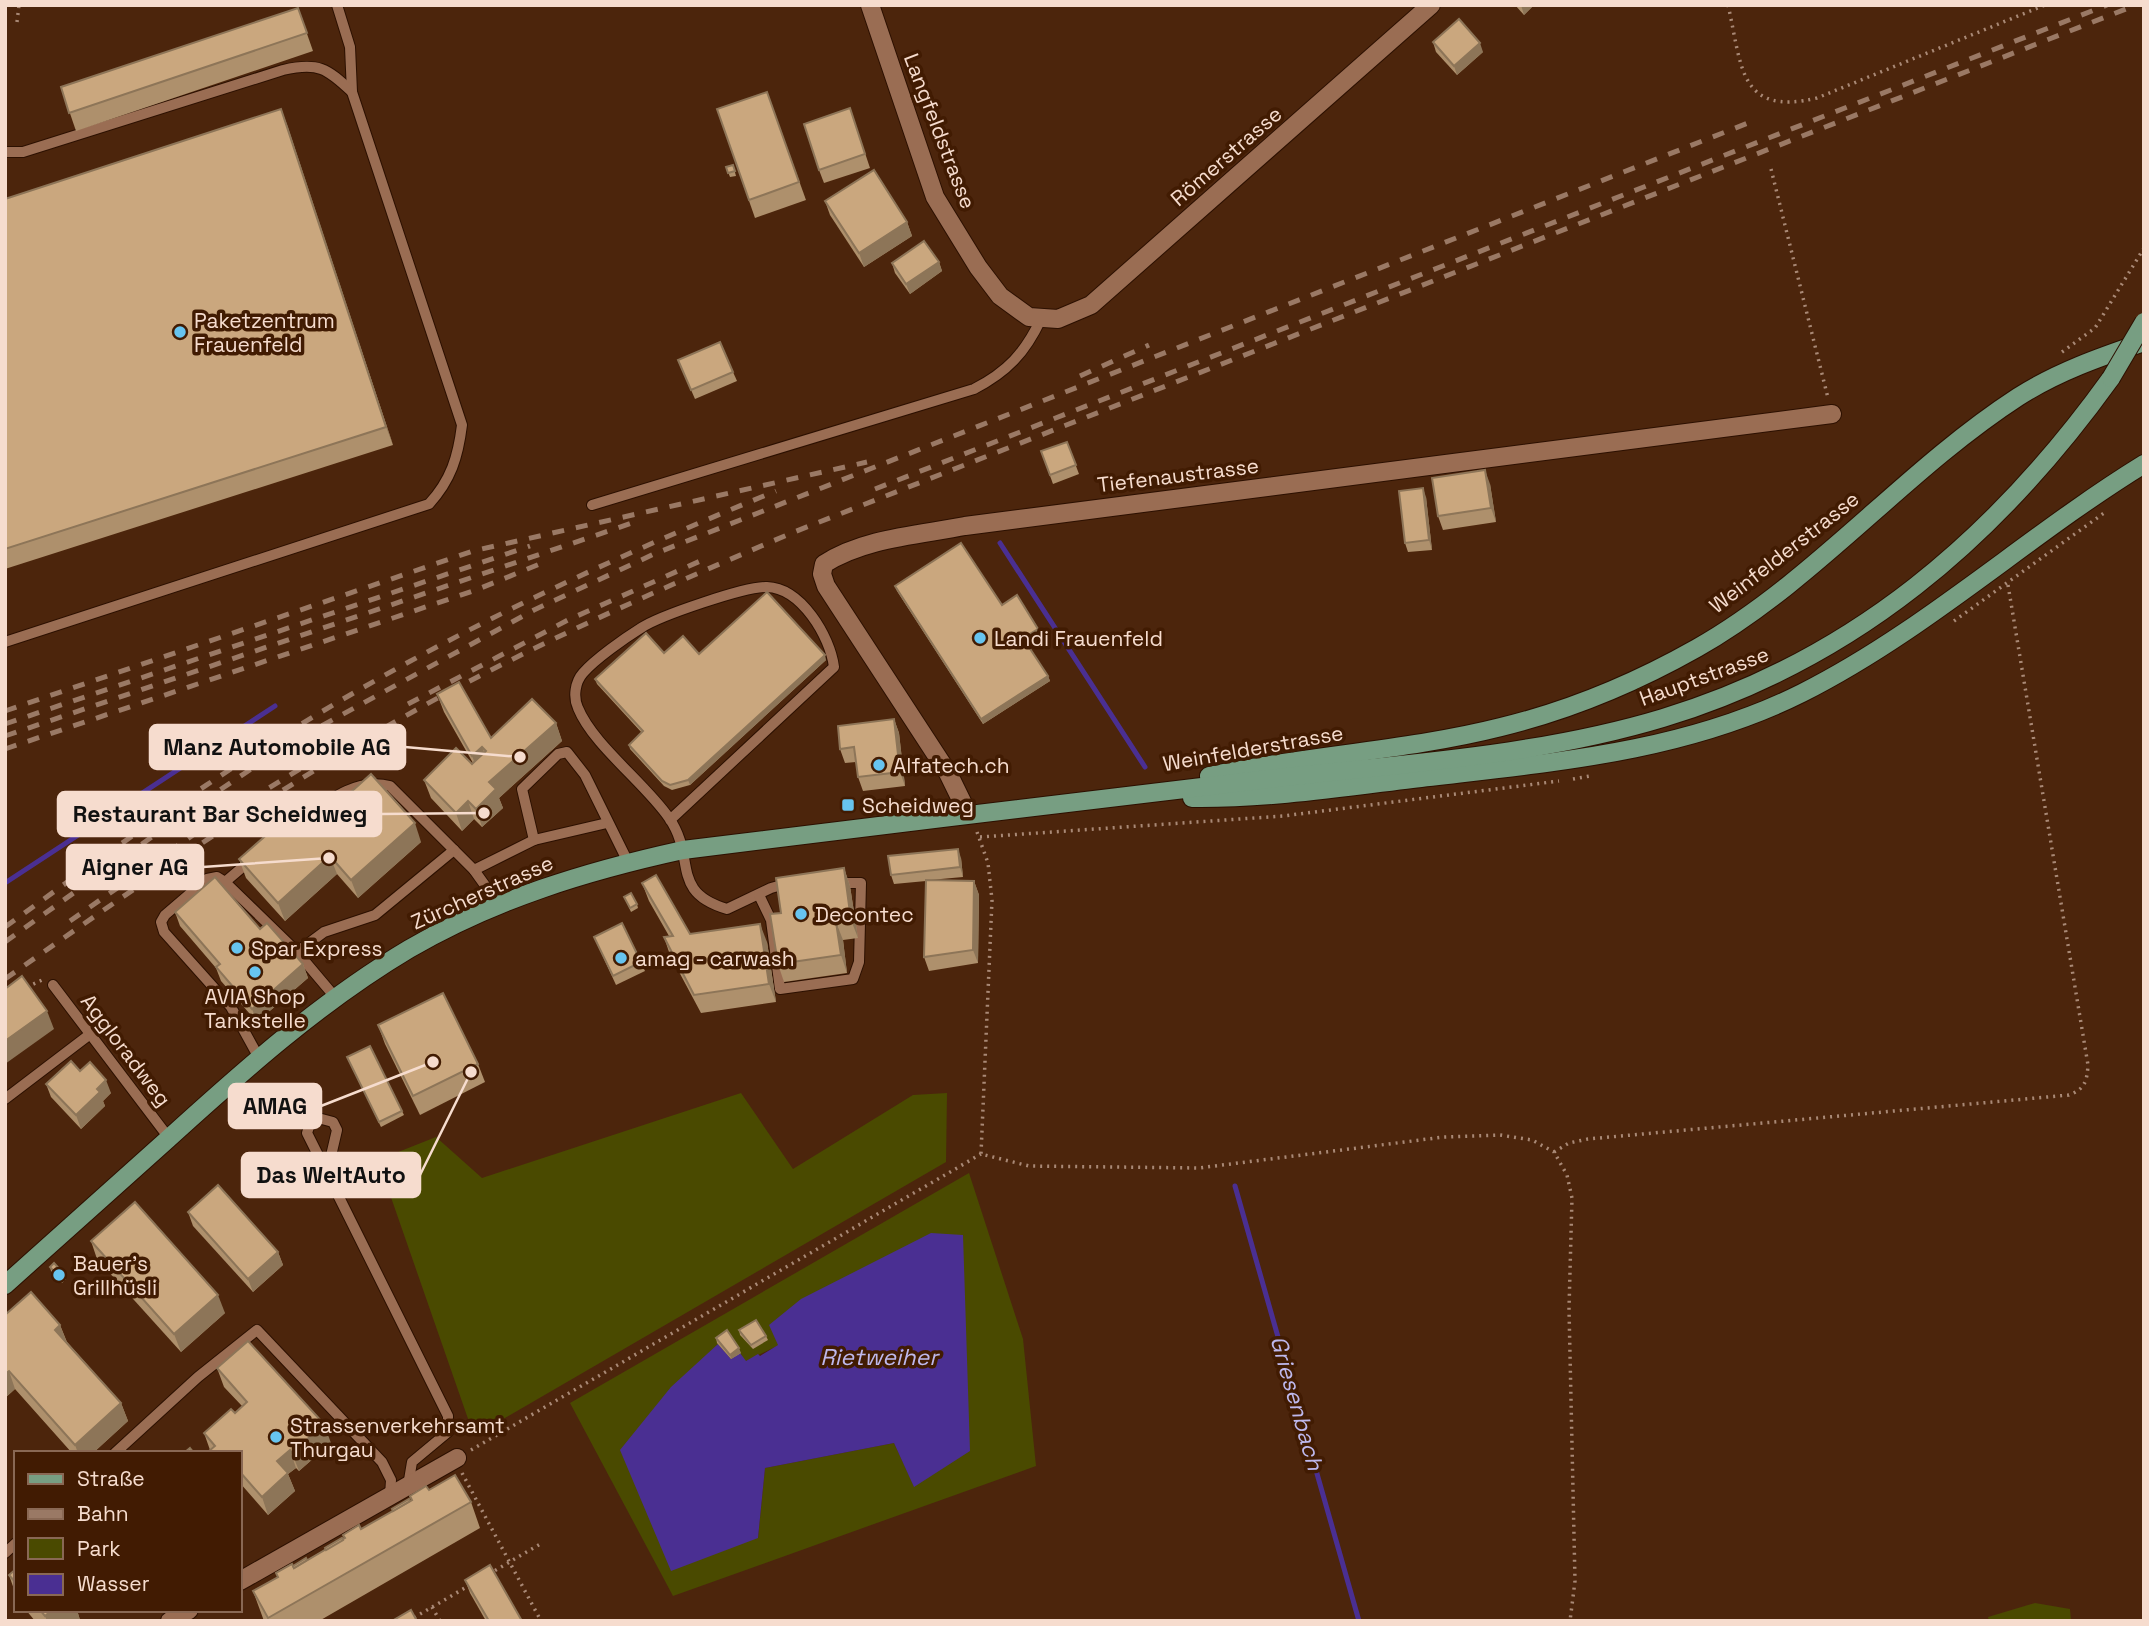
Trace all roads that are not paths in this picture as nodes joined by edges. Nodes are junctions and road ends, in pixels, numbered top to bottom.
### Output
1 (337, 5) edge
2 (870, 5) edge
3 (1431, 5) edge
4 (352, 92) junction
5 (5, 152) edge
6 (1041, 319) junction
7 (2144, 322) edge
8 (2144, 342) edge
9 (1832, 414) road end
10 (2144, 464) edge
11 (592, 505) dead end
12 (5, 642) edge
13 (1136, 795) junction
14 (968, 814) junction
15 (670, 820) junction
16 (607, 823) junction
17 (282, 835) edge
18 (534, 840) junction
19 (454, 850) junction
20 (683, 850) junction
21 (262, 851) edge
22 (628, 862) junction
23 (474, 870) junction
24 (225, 882) junction
25 (800, 883) edge
26 (825, 883) edge
27 (759, 895) junction
28 (499, 905) junction
29 (252, 907) junction
30 (242, 916) edge
31 (199, 954) edge
32 (294, 955) junction
33 (188, 959) junction
34 (52, 985) road end
35 (335, 998) junction
36 (250, 1014) edge
37 (239, 1023) junction
38 (89, 1035) junction
39 (258, 1056) junction
40 (5, 1099) edge
41 (169, 1138) junction
42 (327, 1173) junction
43 (5, 1285) edge
44 (117, 1451) edge
45 (457, 1458) road end
46 (408, 1486) junction
47 (390, 1496) junction
48 (242, 1580) edge
49 (186, 1612) edge
50 (170, 1621) edge

1 - 4 lane
2 - 6 street, Langfeldstrasse
3 - 6 street, Römerstrasse
4 - 5 lane
4 - 12 lane
6 - 11 lane
7 - 13 main road, Hauptstrasse, bridge
8 - 13 main road, Weinfelderstrasse
9 - 14 street, Tiefenaustrasse
10 - 13 main road, Weinfelderstrasse
13 - 14 main road, Zürcherstrasse
14 - 20 main road, Zürcherstrasse
15 - 15 lane
15 - 20 lane
16 - 18 lane
16 - 18 lane
16 - 22 lane
17 - 19 lane
18 - 23 lane
19 - 23 lane
19 - 32 lane
20 - 22 main road, Zürcherstrasse
20 - 27 lane
21 - 24 lane
22 - 28 main road, Zürcherstrasse
23 - 28 lane
24 - 29 lane
24 - 33 lane
25 - 27 lane
26 - 27 lane
28 - 35 main road, Zürcherstrasse
29 - 30 lane
29 - 32 lane
31 - 33 lane
32 - 35 lane
33 - 37 lane
34 - 38 lane, Aggloradweg
35 - 39 main road, Zürcherstrasse
36 - 37 lane
37 - 39 lane
38 - 40 lane
38 - 41 lane, Aggloradweg
39 - 41 main road, Zürcherstrasse
41 - 43 main road, Zürcherstrasse
42 - 42 lane
42 - 46 lane
44 - 47 lane
45 - 46 street
46 - 47 street
47 - 48 street
49 - 50 street

